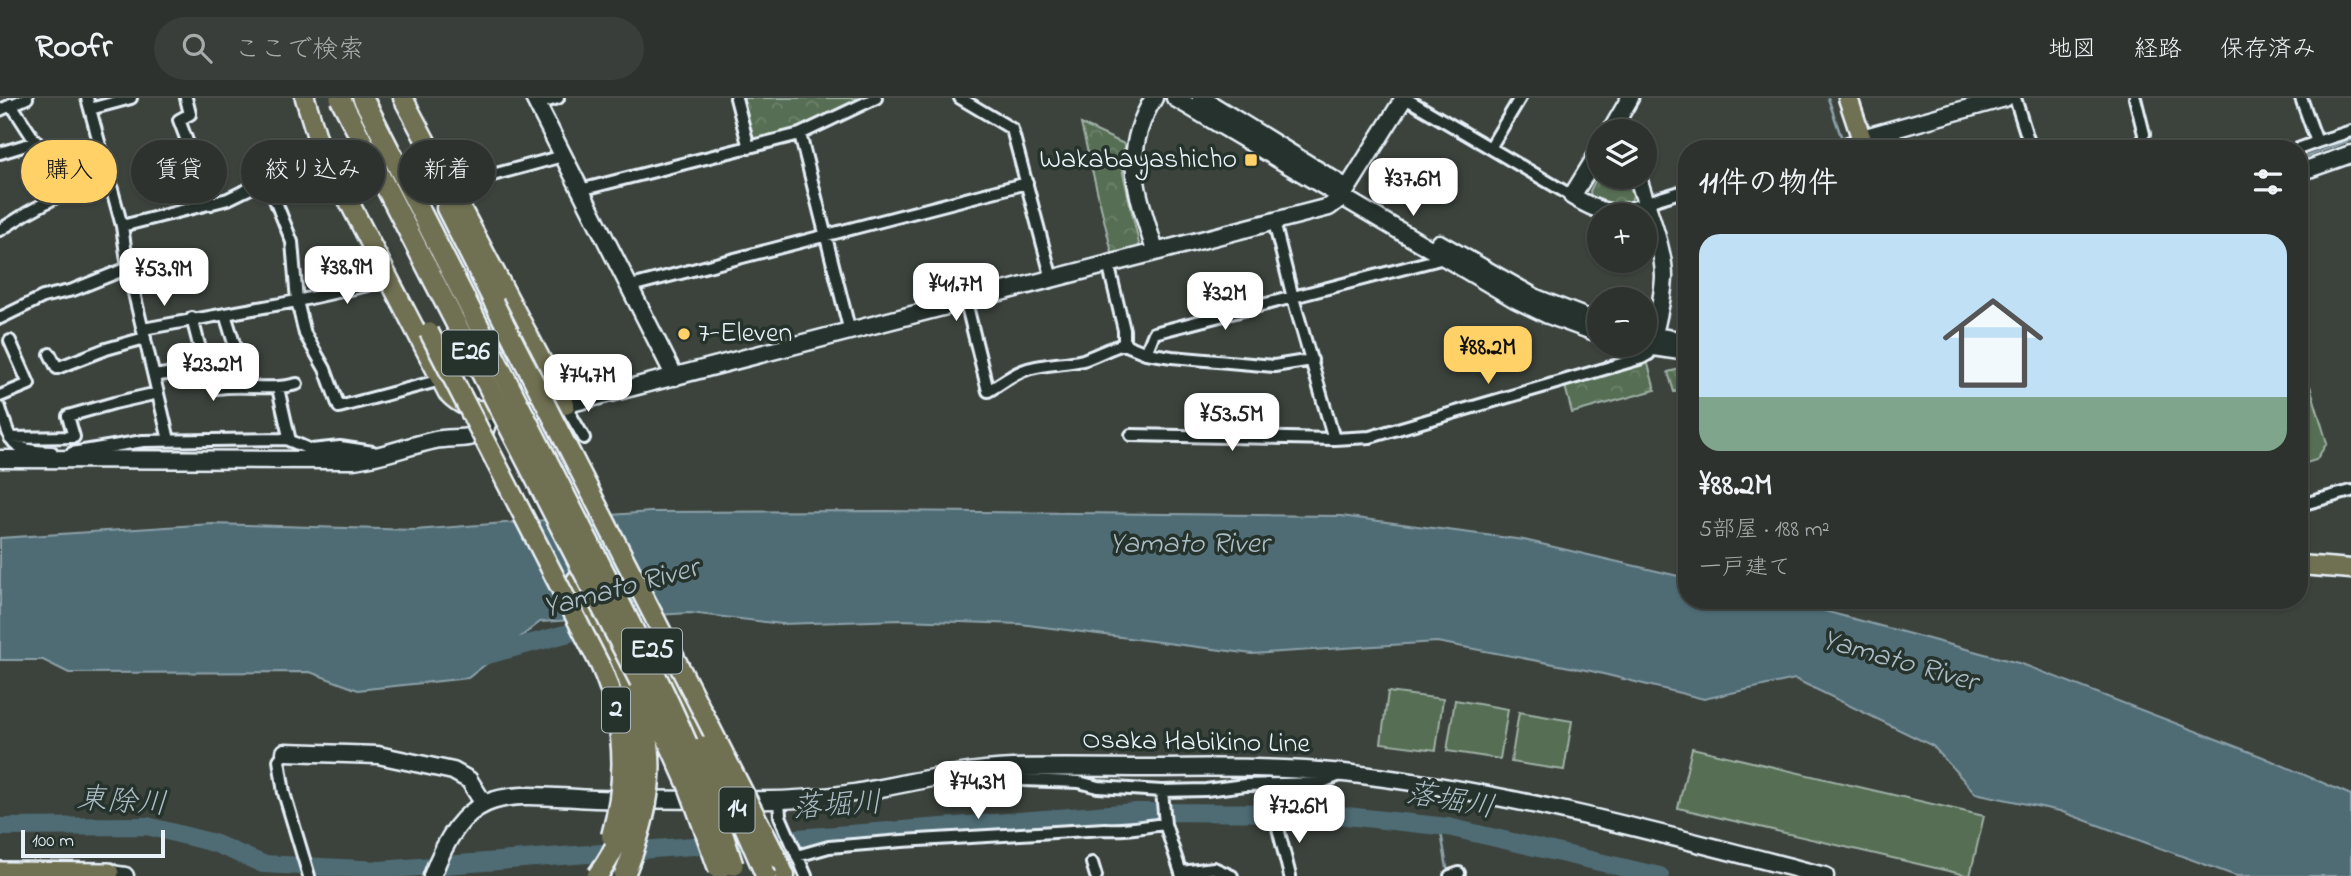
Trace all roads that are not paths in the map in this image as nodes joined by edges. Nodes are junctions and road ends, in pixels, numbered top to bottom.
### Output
1 (27, 98) edge
2 (131, 98) edge
3 (186, 98) edge
4 (306, 98) edge
5 (330, 98) edge
6 (340, 98) edge
7 (363, 98) edge
8 (374, 98) edge
9 (391, 98) edge
10 (403, 98) edge
11 (558, 98) edge
12 (736, 98) edge
13 (876, 98) edge
14 (960, 98) edge
15 (1154, 98) edge
16 (1175, 98) edge
17 (1201, 98) edge
18 (1404, 98) edge
19 (1520, 98) edge
20 (1630, 98) edge
21 (1848, 98) edge
22 (2005, 98) edge
23 (2015, 98) edge
24 (2134, 98) edge
25 (2301, 98) edge
26 (535, 101) edge
27 (89, 104) edge
28 (5, 107) edge
29 (1623, 119) edge
30 (2351, 131) edge
31 (800, 134) junction
32 (2144, 134) dead end
33 (2335, 136) junction
34 (34, 140) edge
35 (99, 140) edge
36 (318, 140) edge
37 (424, 140) edge
38 (1862, 140) edge
39 (1872, 140) edge
40 (2028, 140) edge
41 (2317, 142) junction
42 (2308, 145) edge
43 (21, 147) edge
44 (749, 148) junction
45 (1490, 148) junction
46 (0, 153) edge
47 (2343, 153) edge
48 (563, 156) junction
49 (2308, 168) edge
50 (1587, 173) edge
51 (495, 174) edge
52 (1027, 183) junction
53 (580, 190) junction
54 (241, 193) edge
55 (1345, 193) junction
56 (1678, 193) edge
57 (1573, 197) junction
58 (47, 203) edge
59 (116, 203) edge
60 (276, 203) edge
61 (350, 203) edge
62 (457, 203) edge
63 (1650, 203) edge
64 (211, 204) junction
65 (1587, 204) edge
66 (399, 214) junction
67 (1274, 222) junction
68 (122, 226) junction
69 (0, 230) edge
70 (827, 235) junction
71 (1657, 248) edge
72 (1155, 251) junction
73 (1444, 258) junction
74 (1108, 263) junction
75 (128, 268) junction
76 (1052, 279) junction
77 (390, 281) junction
78 (631, 286) junction
79 (1293, 298) junction
80 (297, 301) junction
81 (966, 302) junction
82 (1657, 312) edge
83 (225, 314) junction
84 (0, 318) edge
85 (191, 318) junction
86 (475, 319) junction
87 (1587, 319) edge
88 (1587, 329) edge
89 (850, 332) junction
90 (144, 333) junction
91 (10, 341) dead end
92 (1657, 341) edge
93 (1678, 341) edge
94 (1124, 344) junction
95 (1657, 344) edge
96 (1678, 350) edge
97 (1146, 353) junction
98 (50, 354) dead end
99 (1644, 357) edge
100 (1312, 360) junction
101 (228, 367) dead end
102 (206, 372) junction
103 (154, 376) junction
104 (675, 377) junction
105 (442, 380) junction
106 (297, 384) dead end
107 (242, 386) junction
108 (488, 387) junction
109 (278, 388) junction
110 (158, 393) junction
111 (0, 396) edge
112 (565, 405) junction
113 (0, 408) edge
114 (491, 411) junction
115 (1131, 435) dead end
116 (10, 438) junction
117 (584, 438) dead end
118 (1334, 439) junction
119 (169, 440) junction
120 (290, 441) junction
121 (55, 456) junction
122 (378, 457) junction
123 (0, 459) edge
124 (2351, 491) edge
125 (2308, 503) edge
126 (2308, 566) edge
127 (2351, 569) edge
128 (577, 580) junction
129 (613, 590) junction
130 (704, 746) junction
131 (285, 752) joint
132 (984, 770) junction
133 (1345, 773) junction
134 (1268, 789) junction
135 (1162, 791) junction
136 (484, 804) junction
137 (779, 808) junction
138 (1165, 824) junction
139 (795, 852) junction
140 (1092, 863) dead end
141 (0, 870) edge
142 (727, 872) edge
143 (1181, 874) edge
144 (117, 875) edge
145 (309, 876) edge
146 (432, 876) edge
147 (597, 876) edge
148 (624, 876) edge
149 (752, 876) edge
150 (766, 876) edge
151 (785, 876) edge
152 (806, 876) edge
153 (1096, 876) edge
154 (1232, 876) edge
155 (1290, 876) edge
156 (1825, 876) edge

1 - 28 street
2 - 27 street
3 - 64 street
4 - 36 main road
4 - 147 main road, 2, bridge
5 - 66 highway, bridge
6 - 66 highway, E26, bridge
7 - 86 highway, E26, bridge
8 - 86 highway, bridge
9 - 151 main road, bridge
10 - 37 main road
11 - 26 street
12 - 44 street
13 - 31 street
14 - 52 street
15 - 72 street
16 - 55 street
17 - 55 street
18 - 45 street
18 - 55 street
19 - 45 street
20 - 29 street
21 - 38 main road
22 - 39 street
23 - 40 street
24 - 32 street
25 - 41 street
26 - 48 street
27 - 35 street
28 - 34 street
30 - 33 street
31 - 44 street
31 - 70 street
33 - 41 street
33 - 47 street
41 - 42 street
43 - 46 street
44 - 53 street
45 - 57 street
47 - 49 street
48 - 51 street
48 - 53 street
50 - 57 street
52 - 70 street
52 - 76 street
53 - 78 street
54 - 64 street
55 - 67 street
55 - 73 street
55 - 87 street
56 - 63 street
57 - 65 street
58 - 69 street
59 - 68 street
60 - 80 street
61 - 77 main road
62 - 112 main road
64 - 68 street
66 - 108 highway, E26, bridge
67 - 72 street
67 - 79 street
68 - 75 street
70 - 78 street
70 - 89 street
71 - 82 street
72 - 74 street
73 - 79 street
73 - 88 street
74 - 76 street
74 - 94 street
75 - 84 street
75 - 90 street
76 - 81 street
77 - 80 street
77 - 105 main road
78 - 104 street
79 - 97 street
79 - 100 street
80 - 83 street
80 - 105 street
81 - 89 street
81 - 94 street
83 - 85 street
83 - 107 street
85 - 90 street
85 - 102 street
86 - 129 highway, E26, bridge
89 - 104 street
90 - 98 street
90 - 103 street
91 - 111 street
92 - 93 street
94 - 97 street
95 - 96 street
97 - 100 street
99 - 118 street
100 - 118 street
101 - 102 street
102 - 103 street
102 - 107 street
103 - 110 street
104 - 112 street
105 - 114 main road
106 - 109 street
107 - 109 street
108 - 128 highway, E26, bridge
108 - 142 highway, E26, bridge
109 - 120 street
110 - 116 street
110 - 119 street
112 - 114 street
112 - 117 street
113 - 116 street
114 - 122 street
115 - 118 street
116 - 121 street
119 - 120 street
119 - 121 street
120 - 122 street
121 - 122 street
121 - 123 street
124 - 125 street
126 - 127 main road
128 - 147 highway, E26, bridge
128 - 148 highway, E26, bridge
129 - 130 highway, E25, bridge
129 - 142 highway, E26, bridge
130 - 149 highway, E25, bridge
130 - 150 highway, 14, bridge
131 - 136 street
131 - 145 street
132 - 133 street, Osaka Habikino Line
132 - 135 street
132 - 137 street, Osaka Habikino Line
133 - 134 street
133 - 156 street, Osaka Habikino Line
134 - 135 street
134 - 155 street
135 - 138 street
136 - 137 street, Osaka Habikino Line
136 - 146 street, Osaka Habikino Line
137 - 139 street
138 - 139 street
138 - 143 street
139 - 152 street
140 - 153 street
141 - 144 highway
141 - 144 street
143 - 154 street

